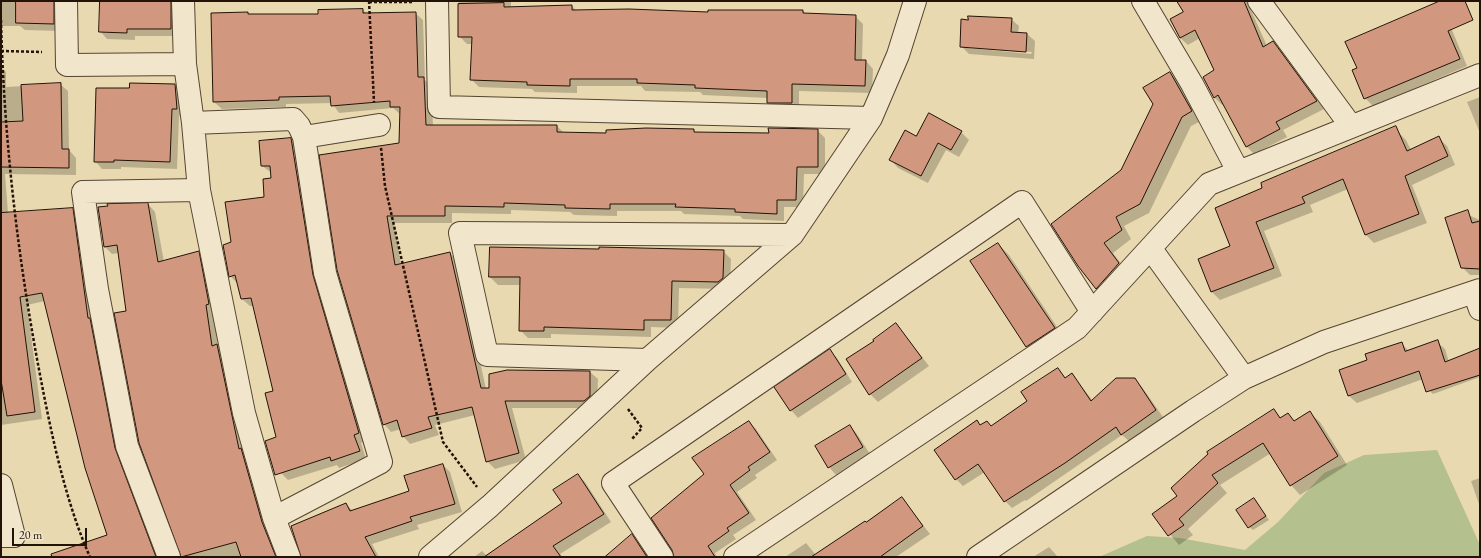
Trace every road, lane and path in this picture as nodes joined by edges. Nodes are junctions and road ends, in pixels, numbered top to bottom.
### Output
1 (66, 1) edge
2 (183, 1) edge
3 (915, 1) edge
4 (1143, 1) edge
5 (1259, 1) edge
6 (370, 2) edge
7 (438, 2) edge
8 (1, 20) edge
9 (1, 51) edge
10 (67, 53) junction
11 (185, 64) junction
12 (1480, 75) edge
13 (871, 118) junction
14 (193, 123) junction
15 (379, 125) junction
16 (1351, 126) junction
17 (304, 137) junction
18 (1238, 171) junction
19 (199, 190) junction
20 (792, 235) junction
21 (1151, 249) junction
22 (1478, 297) edge
23 (1092, 312) junction
24 (647, 360) junction
25 (1244, 378) junction
26 (614, 391) junction
27 (628, 444) dead end
28 (1, 485) edge
29 (477, 488) dead end
30 (274, 518) junction
31 (1, 536) edge
32 (90, 557) edge
33 (169, 557) edge
34 (289, 557) edge
35 (430, 557) edge
36 (662, 557) edge
37 (735, 557) edge
38 (978, 557) edge

1 - 10 street
2 - 11 street
3 - 13 street
4 - 18 street
5 - 16 street
6 - 7 path
6 - 15 path
7 - 13 street
8 - 9 path
9 - 10 path
9 - 32 path
10 - 11 street
11 - 14 street
12 - 16 street
13 - 20 street
14 - 17 street
14 - 19 street
15 - 17 street
15 - 29 path
16 - 18 street
17 - 30 street
18 - 21 street
19 - 30 street
19 - 33 street
20 - 24 street
20 - 24 street
21 - 23 street
21 - 25 street
22 - 25 street
23 - 36 street
23 - 37 street
24 - 26 street
25 - 38 street
26 - 27 path
26 - 35 street
28 - 31 street
30 - 34 street

